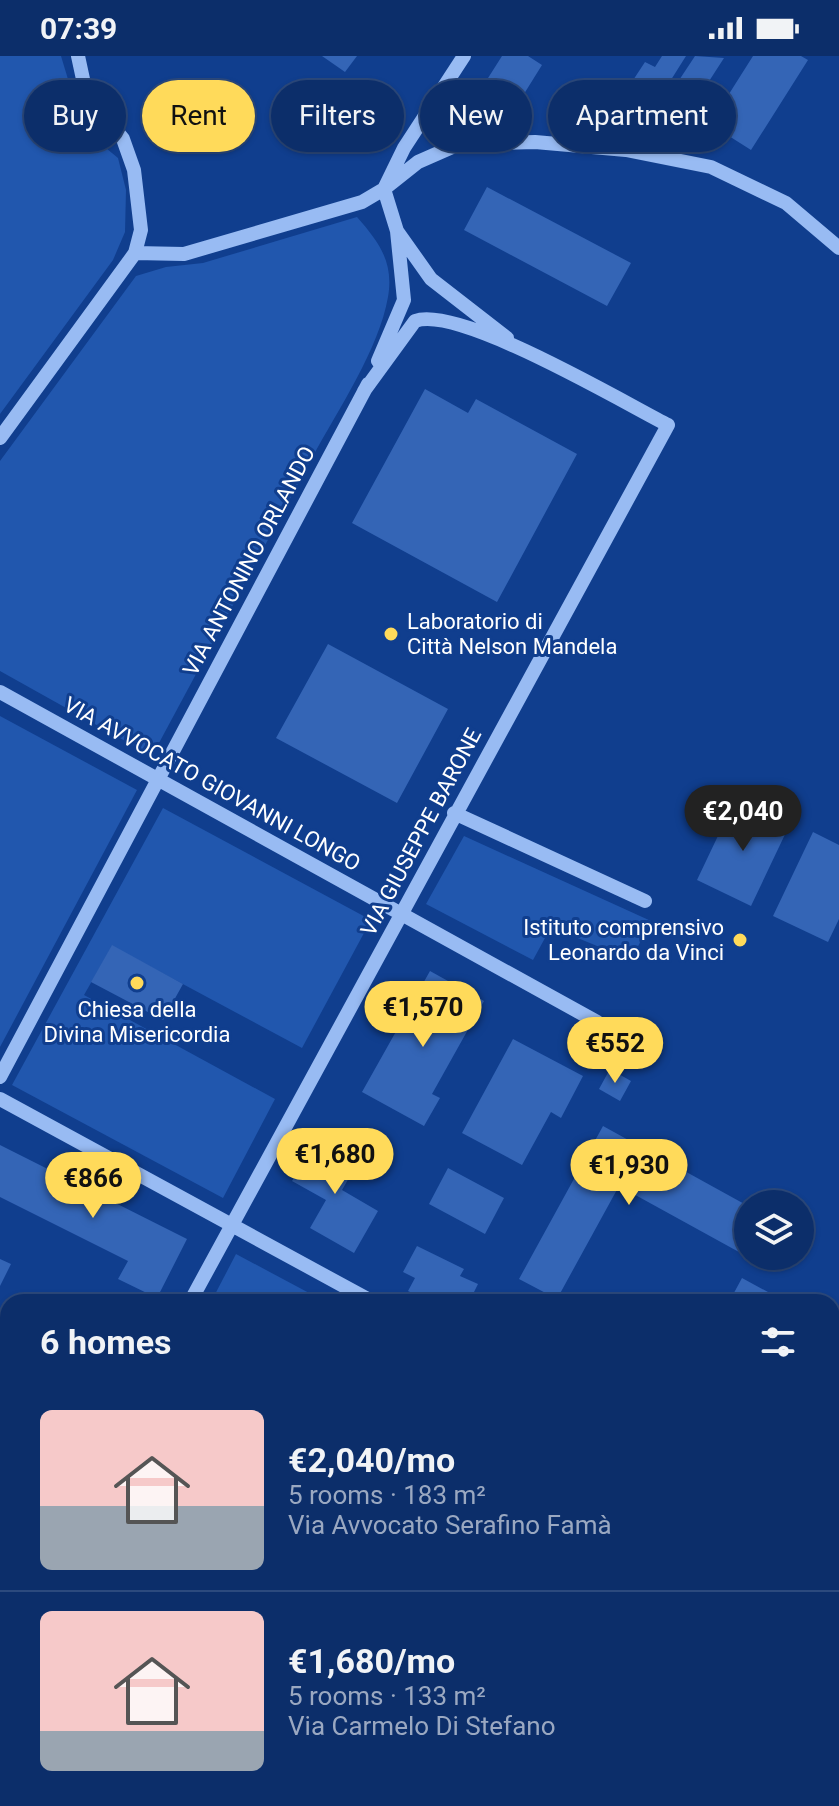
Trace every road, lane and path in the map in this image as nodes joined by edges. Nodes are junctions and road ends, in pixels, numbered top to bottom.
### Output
1 (78, 56) edge
2 (464, 56) edge
3 (384, 189) junction
4 (397, 231) junction
5 (839, 248) edge
6 (135, 253) junction
7 (519, 348) junction
8 (364, 391) junction
9 (0, 438) edge
10 (0, 692) edge
11 (159, 780) junction
12 (454, 813) junction
13 (645, 901) dead end
14 (402, 915) junction
15 (597, 1022) dead end
16 (0, 1077) edge
17 (0, 1099) edge
18 (232, 1225) junction
19 (194, 1294) edge
20 (358, 1294) edge

1 - 6 street
2 - 3 street
3 - 4 street, VIA ANTONINO ORLANDO
3 - 5 street
3 - 6 street
4 - 7 street
4 - 8 street, VIA ANTONINO ORLANDO
6 - 9 street
7 - 8 street
7 - 12 street, VIA GIUSEPPE BARONE
8 - 11 street, VIA ANTONINO ORLANDO
10 - 11 street, VIA AVVOCATO GIOVANNI LONGO
11 - 14 street, VIA AVVOCATO GIOVANNI LONGO
11 - 16 street, VIA ANTONINO ORLANDO
12 - 13 street
12 - 14 street, VIA GIUSEPPE BARONE
14 - 15 street, VIA AVVOCATO GIOVANNI LONGO
14 - 18 street, VIA GIUSEPPE BARONE
17 - 18 street
18 - 19 street, VIA GIUSEPPE BARONE
18 - 20 street

